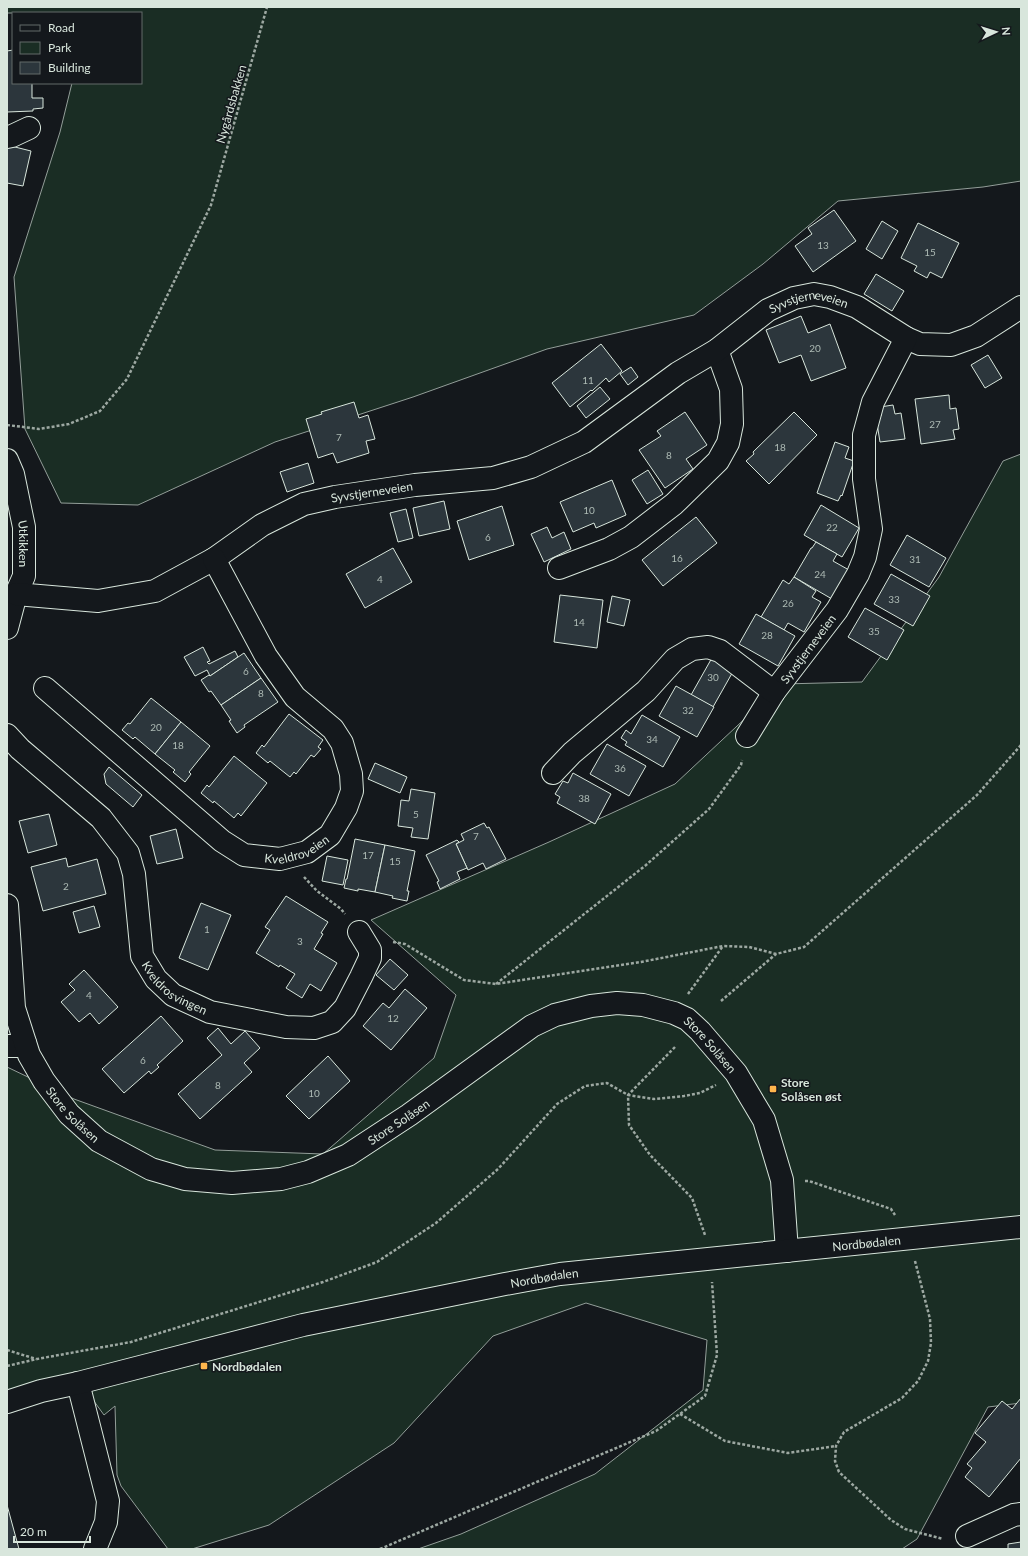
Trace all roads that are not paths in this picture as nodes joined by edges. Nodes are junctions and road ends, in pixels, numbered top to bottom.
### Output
1 (29, 128) dead end
2 (7, 137) edge
3 (1021, 307) edge
4 (906, 338) junction
5 (717, 350) junction
6 (7, 460) edge
7 (214, 559) junction
8 (559, 568) dead end
9 (16, 594) junction
10 (7, 628) edge
11 (45, 688) dead end
12 (774, 692) junction
13 (7, 735) edge
14 (747, 736) road end
15 (553, 773) dead end
16 (7, 905) edge
17 (364, 941) road end
18 (16, 1045) edge
19 (1021, 1228) edge
20 (787, 1251) junction
21 (78, 1383) junction
22 (7, 1402) edge
23 (1021, 1514) edge
24 (967, 1536) road end
25 (95, 1549) edge

1 - 2 street
3 - 4 street, Syvstjerneveien
4 - 5 street, Syvstjerneveien
4 - 12 street, Syvstjerneveien
5 - 7 street, Syvstjerneveien
5 - 8 street
6 - 9 street, Utkikken
7 - 9 street, Syvstjerneveien
7 - 11 street, Kveldroveien
9 - 10 street, Utkikken
12 - 14 street
12 - 15 street, Syvstjerneveien
13 - 17 street, Kveldrosvingen
16 - 18 street, Store Solåsen
18 - 20 street, Store Solåsen
19 - 20 street, Nordbødalen
20 - 21 street, Nordbødalen
21 - 22 street, Nordbødalen
21 - 25 street
23 - 24 street

